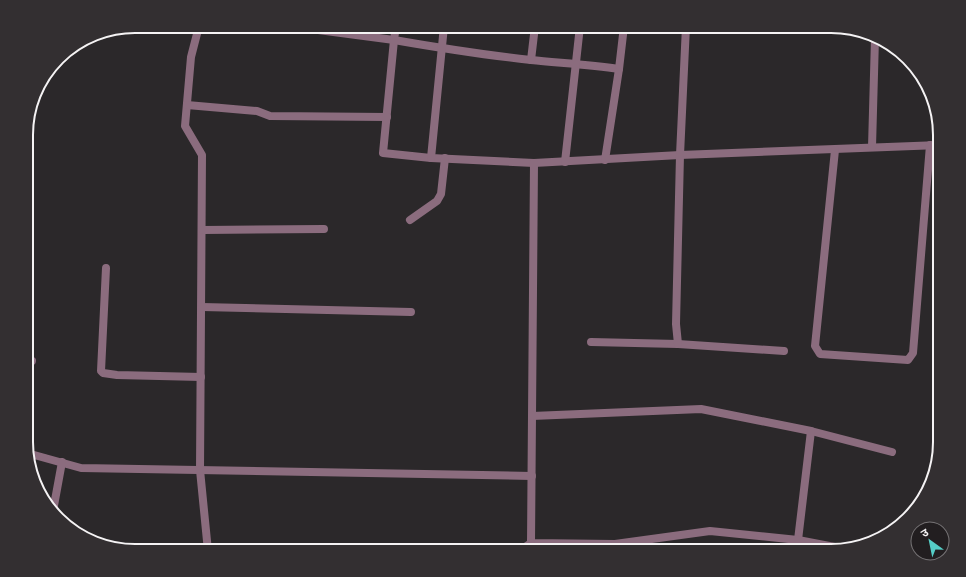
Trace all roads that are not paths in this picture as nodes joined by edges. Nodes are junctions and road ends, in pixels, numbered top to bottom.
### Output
1 (198, 33) edge
2 (341, 33) edge
3 (395, 33) edge
4 (443, 33) edge
5 (534, 33) edge
6 (579, 33) edge
7 (623, 33) edge
8 (686, 33) edge
9 (394, 40) junction
10 (875, 43) edge
11 (442, 48) junction
12 (531, 60) junction
13 (576, 63) junction
14 (619, 69) junction
15 (187, 104) junction
16 (387, 117) junction
17 (933, 145) edge
18 (872, 147) junction
19 (835, 150) junction
20 (680, 155) junction
21 (431, 158) junction
22 (445, 158) junction
23 (605, 160) junction
24 (566, 162) junction
25 (534, 163) junction
26 (933, 164) edge
27 (410, 220) dead end
28 (324, 229) dead end
29 (203, 230) junction
30 (106, 268) dead end
31 (202, 308) junction
32 (411, 312) dead end
33 (591, 342) dead end
34 (678, 344) junction
35 (784, 351) dead end
36 (201, 377) junction
37 (532, 416) junction
38 (811, 431) junction
39 (892, 452) dead end
40 (34, 455) edge
41 (62, 462) junction
42 (200, 470) junction
43 (532, 476) junction
44 (54, 504) edge
45 (798, 540) junction
46 (207, 544) edge
47 (531, 544) edge
48 (633, 544) edge
49 (819, 544) edge

1 - 15 street
2 - 9 street
3 - 9 street
4 - 11 street
5 - 12 street
6 - 13 street
7 - 14 street
8 - 20 street
9 - 11 street
9 - 16 street
10 - 18 street
11 - 12 street
11 - 21 street
12 - 13 street
13 - 14 street
13 - 24 street
14 - 23 street
15 - 16 street
15 - 29 street
16 - 21 street
17 - 18 street
18 - 19 street
19 - 20 street
19 - 26 street
20 - 23 street
20 - 34 street
21 - 22 street
22 - 25 street
22 - 27 street
23 - 24 street
24 - 25 street
25 - 37 street
28 - 29 street
29 - 31 street
30 - 36 street
31 - 32 street
31 - 36 street
33 - 34 street
34 - 35 street
36 - 42 street
37 - 38 street
37 - 43 street
38 - 39 street
38 - 45 street
40 - 41 street
41 - 42 street
41 - 44 street
42 - 43 street
42 - 46 street
43 - 47 street
45 - 48 street
45 - 49 street

